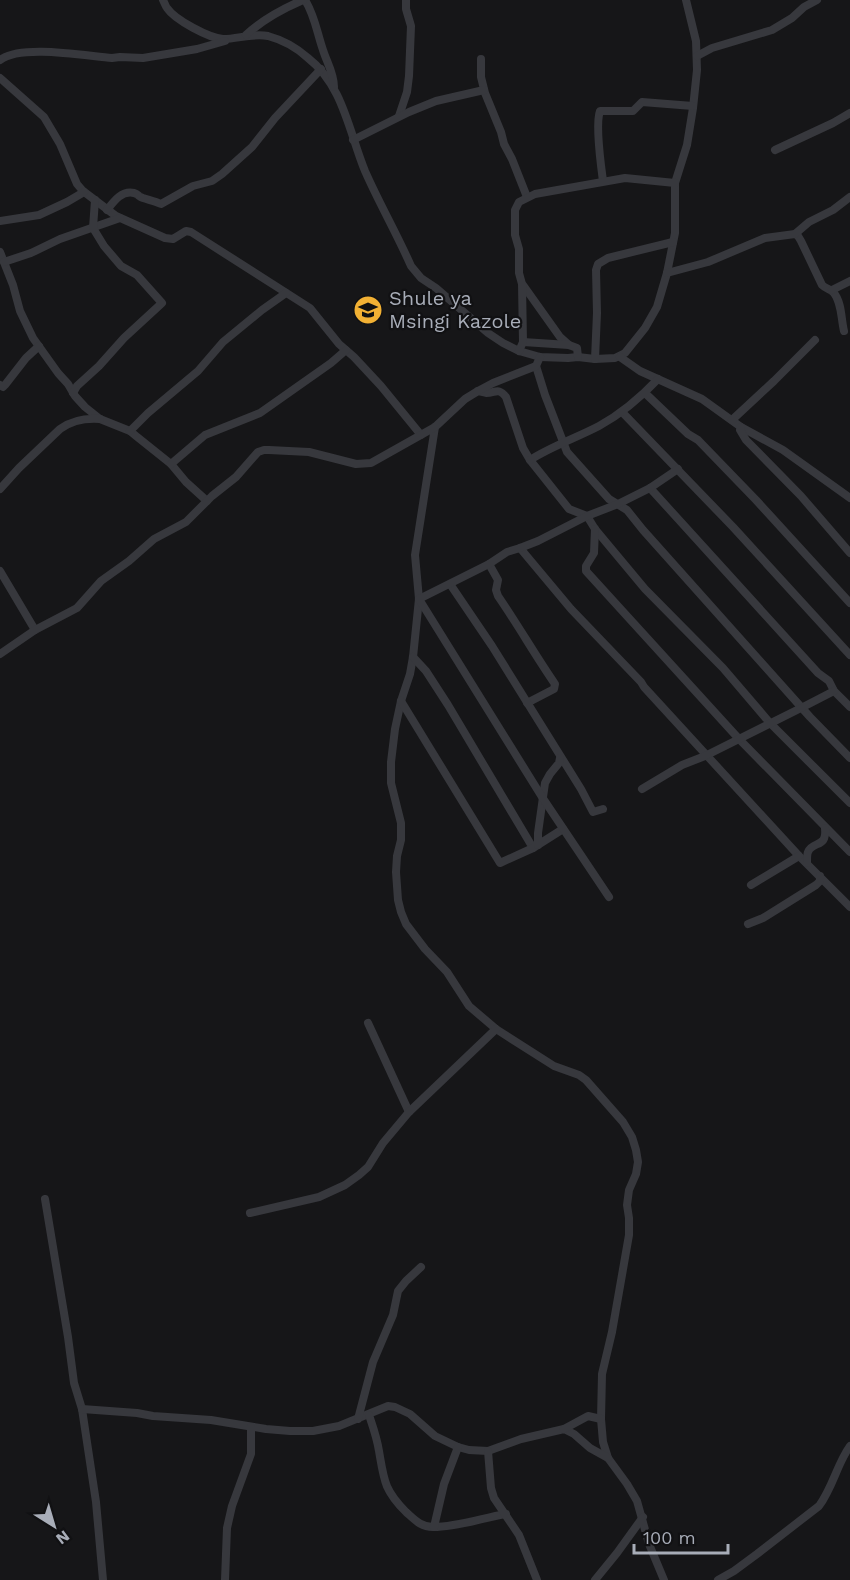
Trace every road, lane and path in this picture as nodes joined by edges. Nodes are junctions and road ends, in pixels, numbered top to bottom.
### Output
1 (163, 0) edge
2 (304, 0) edge
3 (406, 0) edge
4 (686, 0) edge
5 (817, 0) edge
6 (246, 35) junction
7 (232, 38) junction
8 (697, 56) junction
9 (481, 59) dead end
10 (0, 60) edge
11 (321, 69) junction
12 (0, 78) edge
13 (334, 88) junction
14 (484, 90) junction
15 (693, 106) junction
16 (850, 113) edge
17 (399, 116) junction
18 (353, 140) junction
19 (775, 150) dead end
20 (603, 181) junction
21 (675, 183) junction
22 (84, 192) junction
23 (527, 197) junction
24 (850, 197) edge
25 (95, 200) junction
26 (107, 210) junction
27 (120, 218) junction
28 (0, 221) edge
29 (93, 228) junction
30 (795, 234) junction
31 (673, 242) junction
32 (0, 252) edge
33 (4, 261) junction
34 (667, 273) junction
35 (850, 281) edge
36 (522, 284) junction
37 (832, 290) junction
38 (286, 293) junction
39 (844, 331) dead end
40 (815, 340) dead end
41 (523, 342) junction
42 (569, 345) junction
43 (39, 346) junction
44 (346, 350) junction
45 (519, 351) junction
46 (540, 357) junction
47 (578, 357) junction
48 (620, 357) junction
49 (595, 359) junction
50 (536, 366) junction
51 (658, 379) junction
52 (0, 385) edge
53 (478, 391) junction
54 (73, 393) junction
55 (645, 393) junction
56 (622, 412) junction
57 (100, 418) junction
58 (732, 420) junction
59 (435, 427) junction
60 (741, 427) junction
61 (130, 431) junction
62 (422, 435) junction
63 (563, 442) junction
64 (530, 460) junction
65 (171, 464) junction
66 (678, 468) junction
67 (650, 488) junction
68 (0, 489) edge
69 (850, 498) edge
70 (207, 501) junction
71 (618, 504) junction
72 (587, 516) junction
73 (595, 529) junction
74 (520, 548) junction
75 (850, 553) edge
76 (489, 564) junction
77 (0, 571) edge
78 (450, 584) junction
79 (419, 599) junction
80 (850, 603) edge
81 (35, 630) junction
82 (0, 654) edge
83 (850, 655) edge
84 (413, 657) junction
85 (834, 691) junction
86 (401, 701) junction
87 (527, 703) junction
88 (803, 707) junction
89 (850, 707) edge
90 (770, 723) junction
91 (739, 739) junction
92 (705, 756) junction
93 (560, 758) junction
94 (850, 758) edge
95 (642, 789) dead end
96 (543, 797) junction
97 (850, 803) edge
98 (603, 809) dead end
99 (539, 822) junction
100 (825, 828) junction
101 (564, 829) junction
102 (525, 835) junction
103 (536, 847) junction
104 (850, 852) edge
105 (800, 856) junction
106 (807, 863) junction
107 (820, 876) junction
108 (752, 885) dead end
109 (609, 897) dead end
110 (850, 907) edge
111 (748, 924) dead end
112 (368, 1023) dead end
113 (496, 1029) junction
114 (409, 1112) junction
115 (45, 1199) dead end
116 (250, 1213) dead end
117 (420, 1267) dead end
118 (82, 1409) junction
119 (369, 1415) junction
120 (358, 1419) junction
121 (601, 1419) junction
122 (251, 1426) junction
123 (564, 1429) junction
124 (850, 1446) edge
125 (458, 1447) junction
126 (488, 1451) junction
127 (608, 1458) junction
128 (506, 1514) junction
129 (643, 1517) junction
130 (434, 1527) junction
131 (103, 1580) edge
132 (225, 1580) edge
133 (537, 1580) edge
134 (595, 1580) edge
135 (664, 1580) edge
136 (718, 1580) edge

1 - 7 street
2 - 6 street
2 - 13 street
3 - 17 street
4 - 8 street
5 - 8 street
6 - 7 street
6 - 11 street
7 - 10 street
8 - 15 street
9 - 14 street
11 - 13 street
11 - 26 street
12 - 22 street
13 - 18 street
14 - 17 street
14 - 23 street
15 - 20 street
15 - 21 street
16 - 19 street
17 - 18 street
18 - 45 street
20 - 21 street
20 - 23 street
21 - 31 street
22 - 25 street
22 - 28 street
23 - 36 street
24 - 30 street
25 - 26 street
25 - 29 street
26 - 27 street
27 - 29 street
27 - 38 street
29 - 33 street
29 - 54 street
30 - 34 street
30 - 37 street
31 - 34 street
31 - 49 street
32 - 33 street
33 - 43 street
34 - 48 street
35 - 37 street
36 - 41 street
36 - 42 street
37 - 39 street
38 - 44 street
38 - 61 street
40 - 58 street
41 - 42 street
41 - 45 street
42 - 47 street
43 - 52 street
43 - 54 street
44 - 62 street
44 - 65 street
45 - 46 street
46 - 47 street
46 - 50 street
47 - 49 street
48 - 49 street
48 - 51 street
50 - 53 street
50 - 63 street
51 - 55 street
51 - 58 street
53 - 59 street
53 - 64 street
54 - 57 street
55 - 56 street
55 - 80 street
56 - 63 street
56 - 66 street
57 - 61 street
57 - 68 street
58 - 60 street
59 - 62 street
59 - 79 street
60 - 69 street
60 - 75 street
61 - 65 street
62 - 70 street
63 - 64 street
63 - 71 street
64 - 72 street
65 - 70 street
66 - 67 street
66 - 83 street
67 - 71 street
67 - 85 street
70 - 81 street
71 - 72 street
71 - 88 street
72 - 73 street
72 - 74 street
73 - 90 street
73 - 91 street
74 - 76 street
74 - 92 street
76 - 78 street
76 - 87 street
77 - 81 street
78 - 79 street
78 - 87 street
79 - 84 street
79 - 96 street
81 - 82 street
84 - 86 street
84 - 102 street
85 - 88 street
85 - 89 street
86 - 103 street
86 - 113 street
87 - 93 street
88 - 90 street
88 - 94 street
90 - 91 street
90 - 97 street
91 - 92 street
91 - 100 street
92 - 95 street
92 - 105 street
93 - 96 street
93 - 98 street
96 - 99 street
96 - 101 street
99 - 102 street
99 - 103 street
100 - 104 street
100 - 106 street
101 - 103 street
101 - 109 street
102 - 103 street
105 - 106 street
105 - 108 street
106 - 107 street
107 - 110 street
107 - 111 street
112 - 114 street
113 - 114 street
113 - 121 street
114 - 116 street
115 - 118 street
117 - 120 street
118 - 122 street
118 - 131 street
119 - 120 street
119 - 125 street
119 - 130 street
120 - 122 street
121 - 123 street
121 - 127 street
122 - 132 street
123 - 126 street
123 - 127 street
124 - 136 street
125 - 126 street
125 - 130 street
126 - 128 street
127 - 129 street
128 - 130 street
128 - 133 street
129 - 134 street
129 - 135 street

